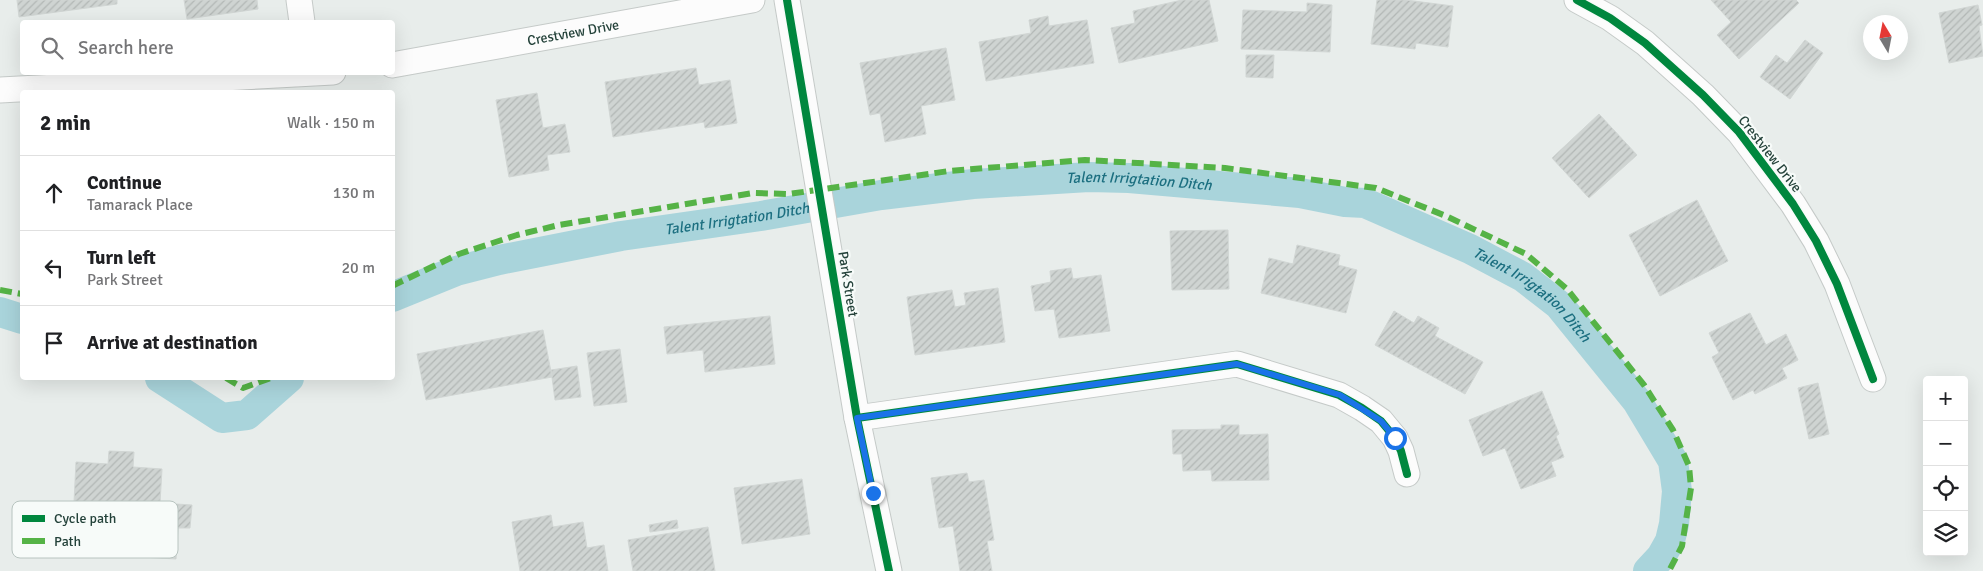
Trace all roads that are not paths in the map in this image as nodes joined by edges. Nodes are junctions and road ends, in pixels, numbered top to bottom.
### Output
1 (299, 0) edge
2 (752, 0) edge
3 (787, 0) edge
4 (1577, 0) edge
5 (302, 20) edge
6 (395, 64) edge
7 (289, 75) edge
8 (0, 90) edge
9 (1873, 379) dead end
10 (857, 418) junction
11 (1407, 474) dead end
12 (889, 571) edge

1 - 5 street
2 - 6 street, Crestview Drive
3 - 10 street, Park Street
4 - 9 street, Crestview Drive
7 - 8 street
10 - 11 street
10 - 12 street, Park Street

